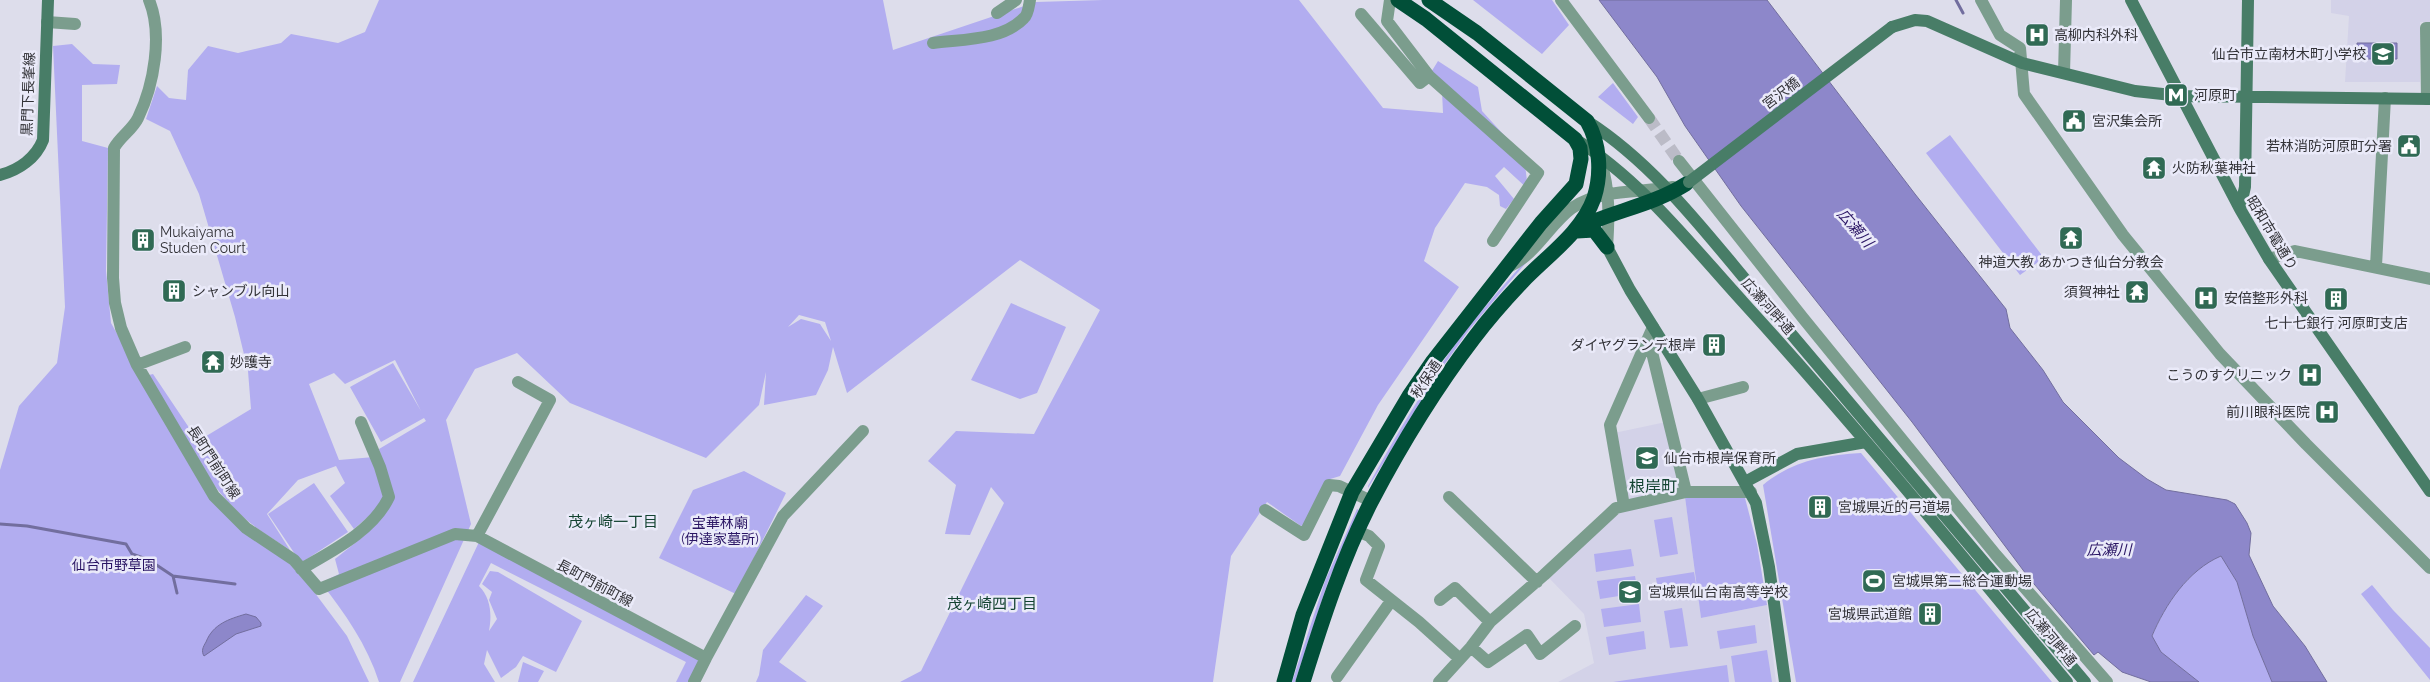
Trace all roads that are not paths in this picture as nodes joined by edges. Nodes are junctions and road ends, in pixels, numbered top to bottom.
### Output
1 (48, 0) edge
2 (149, 0) edge
3 (1016, 0) edge
4 (1030, 0) edge
5 (1390, 0) edge
6 (1398, 0) edge
7 (1429, 0) edge
8 (1561, 0) edge
9 (1981, 0) edge
10 (2066, 0) edge
11 (2131, 0) edge
12 (2248, 0) edge
13 (997, 13) dead end
14 (1361, 14) dead end
15 (46, 22) junction
16 (74, 24) dead end
17 (2430, 28) edge
18 (933, 43) dead end
19 (2022, 63) junction
20 (2064, 73) junction
21 (1429, 76) junction
22 (2181, 96) junction
23 (2246, 97) junction
24 (2385, 98) junction
25 (2428, 99) edge
26 (1649, 118) tunnel mouth
27 (1587, 121) junction
28 (1575, 139) junction
29 (1598, 153) junction
30 (1684, 174) junction
31 (0, 175) edge
32 (1640, 191) junction
33 (1668, 191) junction
34 (1600, 196) junction
35 (1652, 202) junction
36 (2240, 210) junction
37 (1609, 216) junction
38 (1573, 231) junction
39 (1493, 241) dead end
40 (1607, 247) junction
41 (2269, 259) junction
42 (2376, 266) junction
43 (1506, 268) junction
44 (2430, 279) edge
45 (1653, 327) junction
46 (1649, 340) junction
47 (185, 347) dead end
48 (137, 365) junction
49 (518, 382) dead end
50 (1743, 387) dead end
51 (1698, 399) junction
52 (361, 422) dead end
53 (864, 431) dead end
54 (1866, 442) junction
55 (1748, 487) junction
56 (2430, 491) edge
57 (1352, 492) junction
58 (1686, 492) junction
59 (1449, 497) dead end
60 (1371, 501) junction
61 (1624, 506) junction
62 (1265, 510) dead end
63 (1357, 532) junction
64 (477, 536) junction
65 (2430, 568) edge
66 (301, 569) junction
67 (1537, 582) junction
68 (1440, 600) dead end
69 (1391, 601) junction
70 (1490, 622) junction
71 (1575, 626) dead end
72 (1471, 647) junction
73 (706, 658) junction
74 (1460, 659) junction
75 (1337, 678) dead end
76 (694, 682) edge
77 (1284, 682) edge
78 (1303, 682) edge
79 (1439, 682) edge
80 (1785, 682) edge
81 (2067, 682) edge
82 (2084, 682) edge
83 (2107, 682) edge

1 - 15 street, 黒門下長峯線
2 - 48 street, 長町門前町線
3 - 13 street
4 - 18 street
5 - 21 street
6 - 28 highway, 広瀬河畔通
7 - 27 highway, 広瀬河畔通
8 - 26 street
9 - 19 street
10 - 20 street
11 - 22 street, 昭和市電通り
12 - 23 street
14 - 21 street
15 - 16 street
15 - 31 street, 黒門下長峯線
17 - 25 street
19 - 20 street
19 - 30 street, 宮沢橋, bridge
19 - 65 street
20 - 22 street
21 - 39 street
22 - 23 street
22 - 36 street, 昭和市電通り
23 - 24 street
23 - 36 street
24 - 25 street
24 - 42 street
27 - 29 highway, 秋保通
27 - 33 street, 広瀬河畔通
28 - 29 street, 広瀬河畔通
28 - 43 highway, 秋保通
29 - 32 street, 広瀬河畔通
29 - 34 highway, 秋保通
30 - 33 highway
30 - 83 street
32 - 33 street
32 - 34 street
32 - 35 street, 広瀬河畔通
33 - 35 highway
33 - 82 street, 広瀬河畔通
34 - 37 street
34 - 38 highway, 秋保通
34 - 43 street
35 - 37 highway
35 - 54 street, 広瀬河畔通
36 - 41 street, 昭和市電通り
37 - 38 highway
37 - 40 street
38 - 40 highway
38 - 60 highway, 秋保通
40 - 45 street
41 - 42 street
41 - 56 street, 昭和市電通り
42 - 44 street
43 - 57 highway, 秋保通
45 - 46 street
45 - 51 street
46 - 58 street
46 - 61 street
47 - 48 street
48 - 66 street, 長町門前町線
49 - 64 street
50 - 51 street
51 - 55 street
52 - 66 street
53 - 73 street
54 - 55 street
54 - 81 street, 広瀬河畔通
55 - 58 street
55 - 80 street
57 - 60 street
57 - 62 street
57 - 77 highway, 秋保通
58 - 61 street
59 - 67 street
60 - 63 highway, 秋保通
61 - 67 street
63 - 69 street
63 - 78 highway, 秋保通
64 - 66 street, 長町門前町線
64 - 73 street, 長町門前町線
67 - 70 street
68 - 70 street
69 - 74 street
69 - 75 street
70 - 72 street
71 - 72 street
72 - 74 street
73 - 76 street
74 - 79 street

